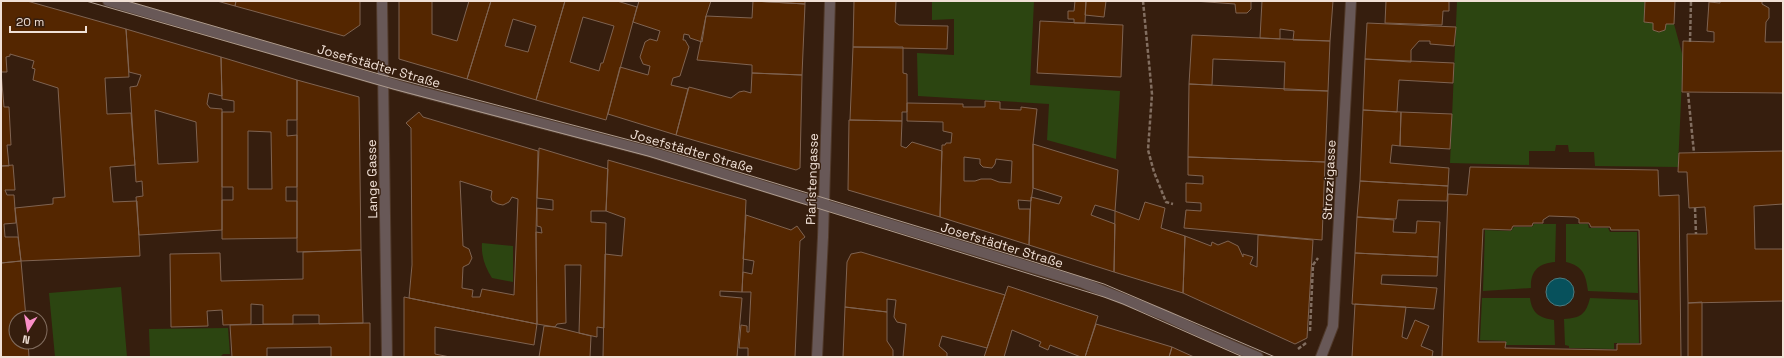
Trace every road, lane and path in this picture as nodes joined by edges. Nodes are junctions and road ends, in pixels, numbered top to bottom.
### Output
1 (108, 1) edge
2 (382, 1) edge
3 (830, 1) edge
4 (1143, 1) edge
5 (1351, 1) edge
6 (1691, 1) edge
7 (1690, 42) dead end
8 (383, 81) junction
9 (1688, 93) dead end
10 (1694, 153) dead end
11 (824, 204) junction
12 (1173, 204) dead end
13 (1695, 208) dead end
14 (1696, 234) dead end
15 (387, 357) edge
16 (817, 357) edge
17 (1258, 357) edge
18 (1321, 357) edge

1 - 8 street, Josefstädter Straße
2 - 8 street, Lange Gasse
3 - 11 street, Piaristengasse
4 - 12 path
5 - 18 street, Strozzigasse
6 - 7 path
8 - 11 street, Josefstädter Straße
8 - 15 street, Lange Gasse
9 - 10 path
11 - 16 street, Piaristengasse
11 - 17 street, Josefstädter Straße
13 - 14 path

